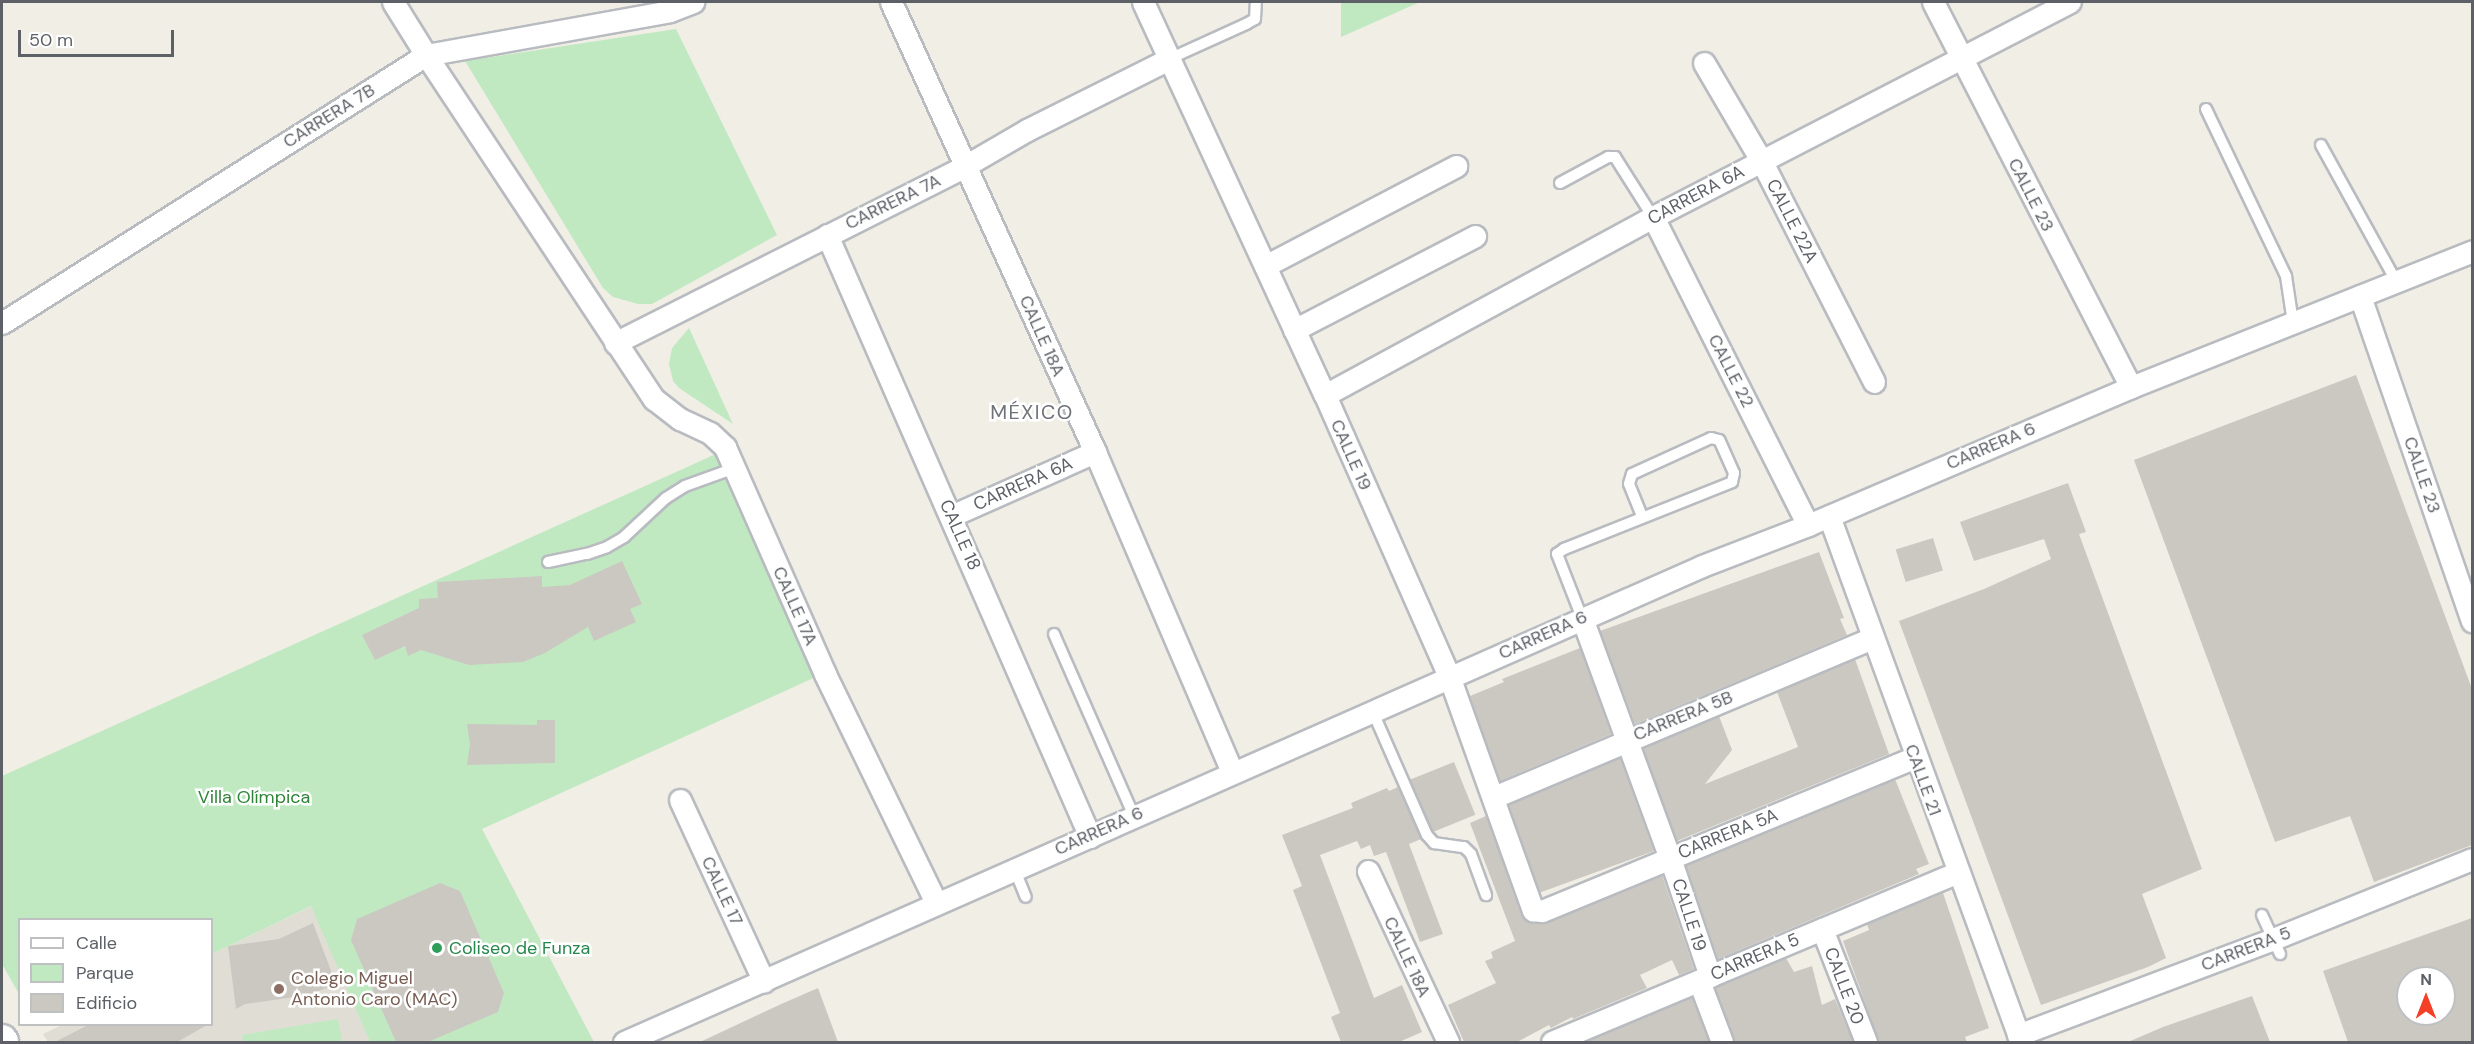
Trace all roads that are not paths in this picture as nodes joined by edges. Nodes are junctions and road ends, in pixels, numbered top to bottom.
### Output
1 (393, 2) edge
2 (693, 2) edge
3 (891, 2) edge
4 (1143, 2) edge
5 (1256, 2) edge
6 (1933, 2) edge
7 (2070, 2) edge
8 (426, 55) junction
9 (1961, 57) junction
10 (1168, 59) junction
11 (1704, 63) dead end
12 (2206, 109) dead end
13 (2321, 145) dead end
14 (1761, 160) junction
15 (965, 166) junction
16 (1456, 166) dead end
17 (1560, 183) dead end
18 (1653, 217) junction
19 (827, 235) junction
20 (1475, 236) dead end
21 (2472, 251) edge
22 (1265, 266) junction
23 (2396, 281) junction
24 (2360, 296) junction
25 (2, 323) edge
26 (2293, 323) junction
27 (1294, 330) junction
28 (615, 343) junction
29 (1874, 382) dead end
30 (2131, 387) junction
31 (1325, 394) junction
32 (1095, 452) junction
33 (735, 468) junction
34 (951, 516) junction
35 (1829, 516) junction
36 (1642, 517) junction
37 (1808, 525) junction
38 (549, 562) dead end
39 (1582, 618) junction
40 (2472, 621) edge
41 (1054, 634) dead end
42 (1873, 638) junction
43 (1449, 676) junction
44 (1372, 710) junction
45 (1627, 739) junction
46 (1915, 757) junction
47 (1232, 772) junction
48 (1494, 797) junction
49 (680, 800) dead end
50 (1134, 816) junction
51 (1090, 837) junction
52 (1670, 858) junction
53 (2472, 859) edge
54 (1014, 868) junction
55 (1368, 871) dead end
56 (1958, 872) junction
57 (1486, 895) dead end
58 (1026, 897) dead end
59 (936, 903) junction
60 (1542, 912) joint
61 (2262, 915) dead end
62 (1822, 929) junction
63 (2277, 947) junction
64 (1704, 978) junction
65 (764, 982) junction
66 (2020, 1039) edge
67 (624, 1042) edge
68 (1448, 1042) edge
69 (1552, 1042) edge
70 (1722, 1042) edge
71 (1866, 1042) edge

1 - 8 street, CALLE 17A
2 - 8 street, CARRERA 7B
3 - 15 street, CALLE 18A
4 - 10 street, CALLE 19
5 - 10 lane
6 - 9 street, CALLE 23
7 - 9 street, CARRERA 6A
8 - 25 street, CARRERA 7B
8 - 28 street, CALLE 17A
9 - 14 street, CARRERA 6A
9 - 30 street, CALLE 23
10 - 15 street, CARRERA 7A
10 - 22 street, CALLE 19
11 - 14 street, CALLE 22A
12 - 26 lane
13 - 23 lane
14 - 18 street, CARRERA 6A
14 - 29 street, CALLE 22A
15 - 19 street, CARRERA 7A
15 - 32 street, CALLE 18A
16 - 22 street
17 - 18 lane
18 - 31 street, CARRERA 6A
18 - 37 street, CALLE 22
19 - 28 street, CARRERA 7A
19 - 34 street, CALLE 18
20 - 27 street
21 - 23 street, CARRERA 6
22 - 27 street, CALLE 19
23 - 24 street, CARRERA 6
24 - 26 street, CARRERA 6
24 - 40 street, CALLE 23
26 - 30 street, CARRERA 6
27 - 31 street, CALLE 19
28 - 33 street, CALLE 17A
30 - 35 street, CARRERA 6
31 - 43 street, CALLE 19
32 - 34 street, CARRERA 6A
32 - 47 street, CALLE 18A
33 - 38 lane
33 - 59 street, CALLE 17A
34 - 51 street, CALLE 18
35 - 37 street, CARRERA 6
35 - 42 street, CALLE 21
36 - 36 lane
36 - 39 lane
37 - 39 street, CARRERA 6
39 - 43 street, CARRERA 6
39 - 45 street, CALLE 19
41 - 50 lane
42 - 45 street, CARRERA 5B
42 - 46 street, CALLE 21
43 - 44 street, CARRERA 6
43 - 48 street, CALLE 19
44 - 47 street, CARRERA 6
44 - 57 lane
45 - 48 street, CARRERA 5B
45 - 52 street, CALLE 19
46 - 52 street, CARRERA 5A
46 - 56 street, CALLE 21
47 - 50 street, CARRERA 6
48 - 60 street, CALLE 19
49 - 65 street, CALLE 17
50 - 51 street, CARRERA 6
51 - 54 street, CARRERA 6
52 - 60 street, CARRERA 5A
52 - 64 street, CALLE 19
53 - 63 street, CARRERA 5
54 - 58 lane
54 - 59 street, CARRERA 6
55 - 68 street, CALLE 18A
56 - 62 street, CARRERA 5
56 - 66 street, CALLE 21
59 - 65 street, CARRERA 6
61 - 63 lane
62 - 64 street, CARRERA 5
62 - 71 street, CALLE 20
63 - 66 street, CARRERA 5
64 - 69 street, CARRERA 5
64 - 70 street, CALLE 19
65 - 67 street, CARRERA 6

